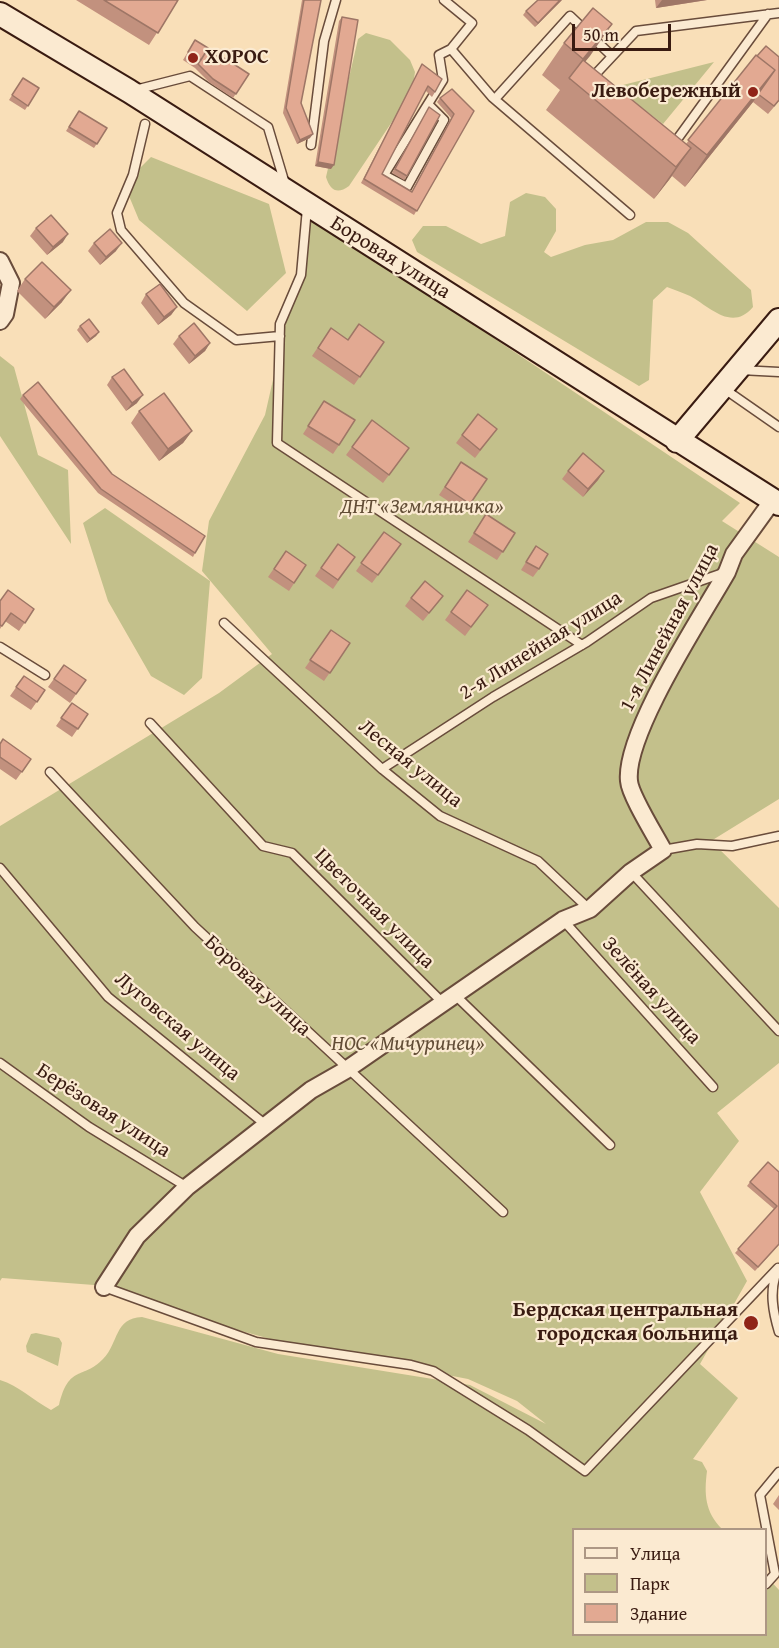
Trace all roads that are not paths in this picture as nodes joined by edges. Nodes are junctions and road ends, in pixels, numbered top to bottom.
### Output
1 (336, 0) edge
2 (444, 0) edge
3 (779, 13) edge
4 (0, 14) edge
5 (768, 14) junction
6 (451, 49) junction
7 (612, 56) junction
8 (582, 88) edge
9 (129, 92) junction
10 (495, 99) junction
11 (428, 104) junction
12 (145, 124) dead end
13 (311, 144) dead end
14 (668, 151) edge
15 (288, 193) junction
16 (307, 205) junction
17 (630, 215) dead end
18 (0, 261) edge
19 (779, 320) edge
20 (0, 321) edge
21 (280, 336) junction
22 (737, 370) junction
23 (779, 372) edge
24 (722, 388) junction
25 (779, 427) edge
26 (677, 441) junction
27 (776, 502) edge
28 (727, 572) junction
29 (224, 623) dead end
30 (582, 645) junction
31 (0, 647) edge
32 (45, 675) dead end
33 (150, 723) dead end
34 (382, 769) junction
35 (50, 772) dead end
36 (779, 836) edge
37 (663, 850) junction
38 (0, 868) edge
39 (632, 872) junction
40 (590, 909) junction
41 (563, 920) junction
42 (448, 998) junction
43 (779, 1031) edge
44 (0, 1063) edge
45 (346, 1070) junction
46 (713, 1087) dead end
47 (266, 1125) junction
48 (610, 1145) dead end
49 (187, 1187) junction
50 (503, 1212) dead end
51 (778, 1267) edge
52 (104, 1287) joint
53 (779, 1332) edge
54 (779, 1472) edge
55 (767, 1528) edge
56 (767, 1528) edge
57 (777, 1576) edge

1 - 13 lane
2 - 6 lane
3 - 5 lane
4 - 9 street, Боровая улица
5 - 7 lane
5 - 14 lane
6 - 10 lane
6 - 11 lane
7 - 8 lane
7 - 10 lane
9 - 15 street, Боровая улица
9 - 15 lane
10 - 17 lane
11 - 11 lane
12 - 21 lane
15 - 16 street, Боровая улица
16 - 21 lane
16 - 26 street, Боровая улица
18 - 20 street
19 - 22 street
21 - 30 lane
22 - 23 lane
22 - 24 street
24 - 25 lane
24 - 26 street
26 - 27 street, Боровая улица
27 - 28 street, 1-я Линейная улица
28 - 30 lane, 2-я Линейная улица
28 - 37 street, 1-я Линейная улица
29 - 34 lane, Лесная улица
30 - 34 lane, 2-я Линейная улица
31 - 32 lane
33 - 42 lane, Цветочная улица
34 - 40 lane, Лесная улица
35 - 45 lane, Боровая улица
36 - 37 lane
37 - 39 street
38 - 47 lane, Луговская улица
39 - 40 street
39 - 43 lane
40 - 41 street
41 - 42 street
41 - 46 lane, Зелёная улица
42 - 45 street
42 - 48 lane, Цветочная улица
44 - 49 lane, Берёзовая улица
45 - 47 street
45 - 50 lane, Боровая улица
47 - 49 street
49 - 52 street
51 - 52 lane
51 - 53 lane
54 - 56 lane
55 - 57 lane

